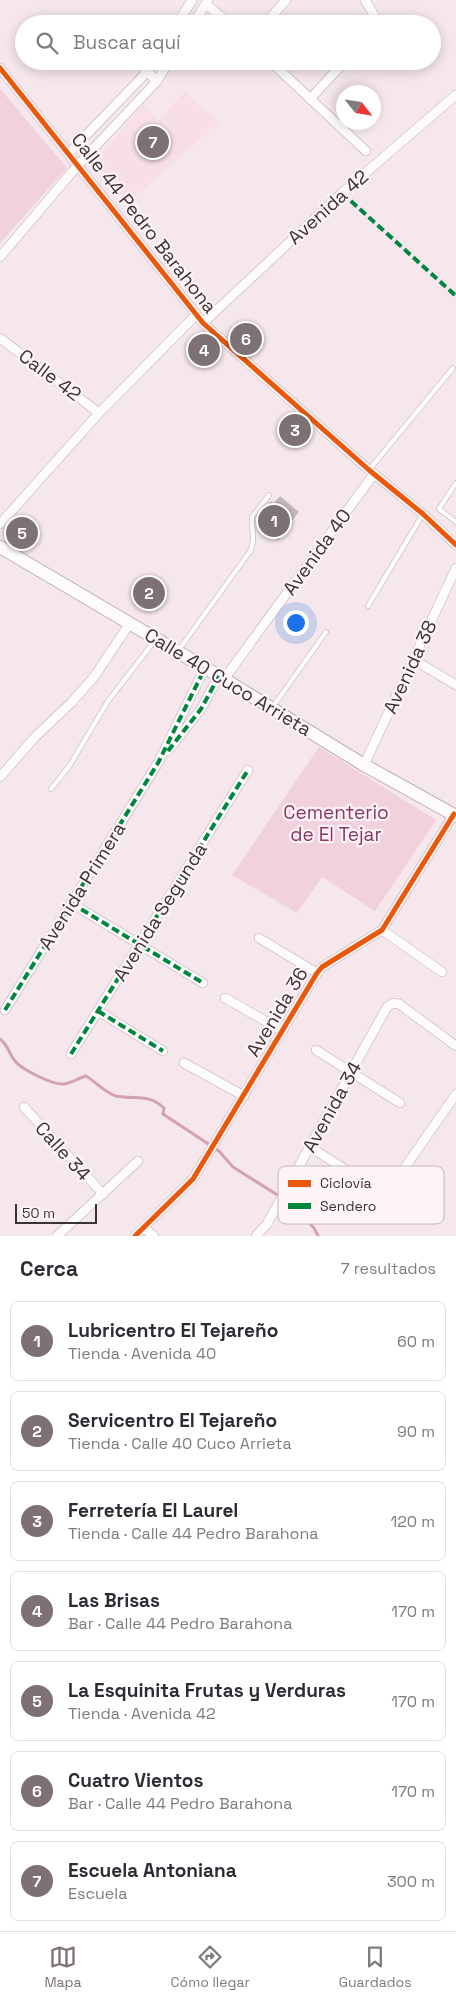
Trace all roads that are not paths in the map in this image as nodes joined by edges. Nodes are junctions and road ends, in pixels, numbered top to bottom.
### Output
1 (192, 0) edge
2 (286, 0) edge
3 (365, 0) edge
4 (207, 2) edge
5 (183, 15) edge
6 (199, 15) edge
7 (220, 15) edge
8 (273, 15) edge
9 (374, 15) edge
10 (0, 68) edge
11 (164, 70) edge
12 (279, 70) edge
13 (337, 70) edge
14 (147, 72) joint
15 (157, 82) junction
16 (456, 95) edge
17 (310, 99) junction
18 (366, 151) dead end
19 (69, 153) junction
20 (78, 165) junction
21 (0, 257) edge
22 (196, 315) junction
23 (202, 323) junction
24 (0, 338) edge
25 (453, 368) dead end
26 (99, 413) junction
27 (372, 472) junction
28 (456, 483) edge
29 (269, 495) dead end
30 (423, 514) junction
31 (456, 522) edge
32 (0, 524) edge
33 (454, 540) edge
34 (0, 547) edge
35 (456, 568) edge
36 (368, 606) dead end
37 (130, 623) junction
38 (326, 632) dead end
39 (157, 639) junction
40 (178, 652) junction
41 (414, 660) junction
42 (205, 668) junction
43 (222, 678) junction
44 (456, 685) edge
45 (272, 709) junction
46 (158, 763) junction
47 (364, 765) junction
48 (248, 770) dead end
49 (0, 778) edge
50 (51, 789) dead end
51 (455, 815) edge
52 (72, 903) junction
53 (382, 930) junction
54 (259, 938) dead end
55 (140, 944) junction
56 (442, 972) dead end
57 (317, 973) junction
58 (203, 983) dead end
59 (225, 998) dead end
60 (5, 1010) dead end
61 (98, 1011) junction
62 (283, 1031) junction
63 (456, 1046) edge
64 (316, 1050) dead end
65 (163, 1051) dead end
66 (71, 1054) dead end
67 (184, 1062) dead end
68 (352, 1072) junction
69 (456, 1094) edge
70 (244, 1096) junction
71 (400, 1103) dead end
72 (24, 1108) dead end
73 (310, 1147) junction
74 (138, 1161) dead end
75 (300, 1166) edge
76 (340, 1166) edge
77 (406, 1166) edge
78 (103, 1194) junction
79 (278, 1204) edge
80 (144, 1228) junction
81 (57, 1236) edge
82 (134, 1236) edge
83 (154, 1236) edge
84 (256, 1236) edge

1 - 5 street
2 - 8 street
3 - 9 street
4 - 6 street
4 - 7 street
10 - 19 street, Calle 44 Pedro Barahona
11 - 15 street
12 - 17 street
13 - 17 street
14 - 15 street
14 - 19 street
15 - 20 street
16 - 23 street, Avenida 42
17 - 18 street
19 - 20 street, Calle 44 Pedro Barahona
20 - 21 street
20 - 22 street, Calle 44 Pedro Barahona
22 - 23 street, Calle 44 Pedro Barahona
22 - 26 street
23 - 27 street, Calle 44 Pedro Barahona
24 - 26 street, Calle 42
25 - 27 lane
26 - 32 street
27 - 30 street, Calle 44 Pedro Barahona
27 - 43 street, Avenida 40
28 - 31 lane
29 - 40 lane
30 - 33 street, Calle 44 Pedro Barahona
30 - 36 lane
34 - 37 main road, Calle 40 Cuco Arrieta
35 - 41 street, Avenida 38
37 - 39 main road, Calle 40 Cuco Arrieta
37 - 49 street
38 - 45 lane
39 - 40 main road, Calle 40 Cuco Arrieta
39 - 50 lane
40 - 42 main road, Calle 40 Cuco Arrieta
41 - 44 street
41 - 47 street, Avenida 38
42 - 43 main road, Calle 40 Cuco Arrieta
42 - 46 street, Avenida Primera
43 - 45 main road, Calle 40 Cuco Arrieta
43 - 46 street, Avenida Primera
45 - 47 main road, Calle 40 Cuco Arrieta
46 - 52 street, Avenida Primera
47 - 51 main road, Calle 40 Cuco Arrieta
48 - 55 street, Avenida Segunda
51 - 53 street, Avenida 36
52 - 55 street
52 - 60 street, Avenida Primera
53 - 56 street
53 - 57 street, Avenida 36
54 - 57 street
55 - 58 street
55 - 61 street, Avenida Segunda
57 - 62 street, Avenida 36
59 - 62 street
61 - 65 street
61 - 66 street, Avenida Segunda
62 - 70 street, Avenida 36
63 - 68 street, Avenida 34
64 - 68 street
67 - 70 street
68 - 71 street
68 - 73 street, Avenida 34
69 - 77 street
70 - 80 street, Avenida 36
72 - 78 street, Calle 34
73 - 75 street, Avenida 34
73 - 76 street
74 - 78 street
78 - 81 street
79 - 84 street, Avenida 34
80 - 82 street, Avenida 36
80 - 83 street

